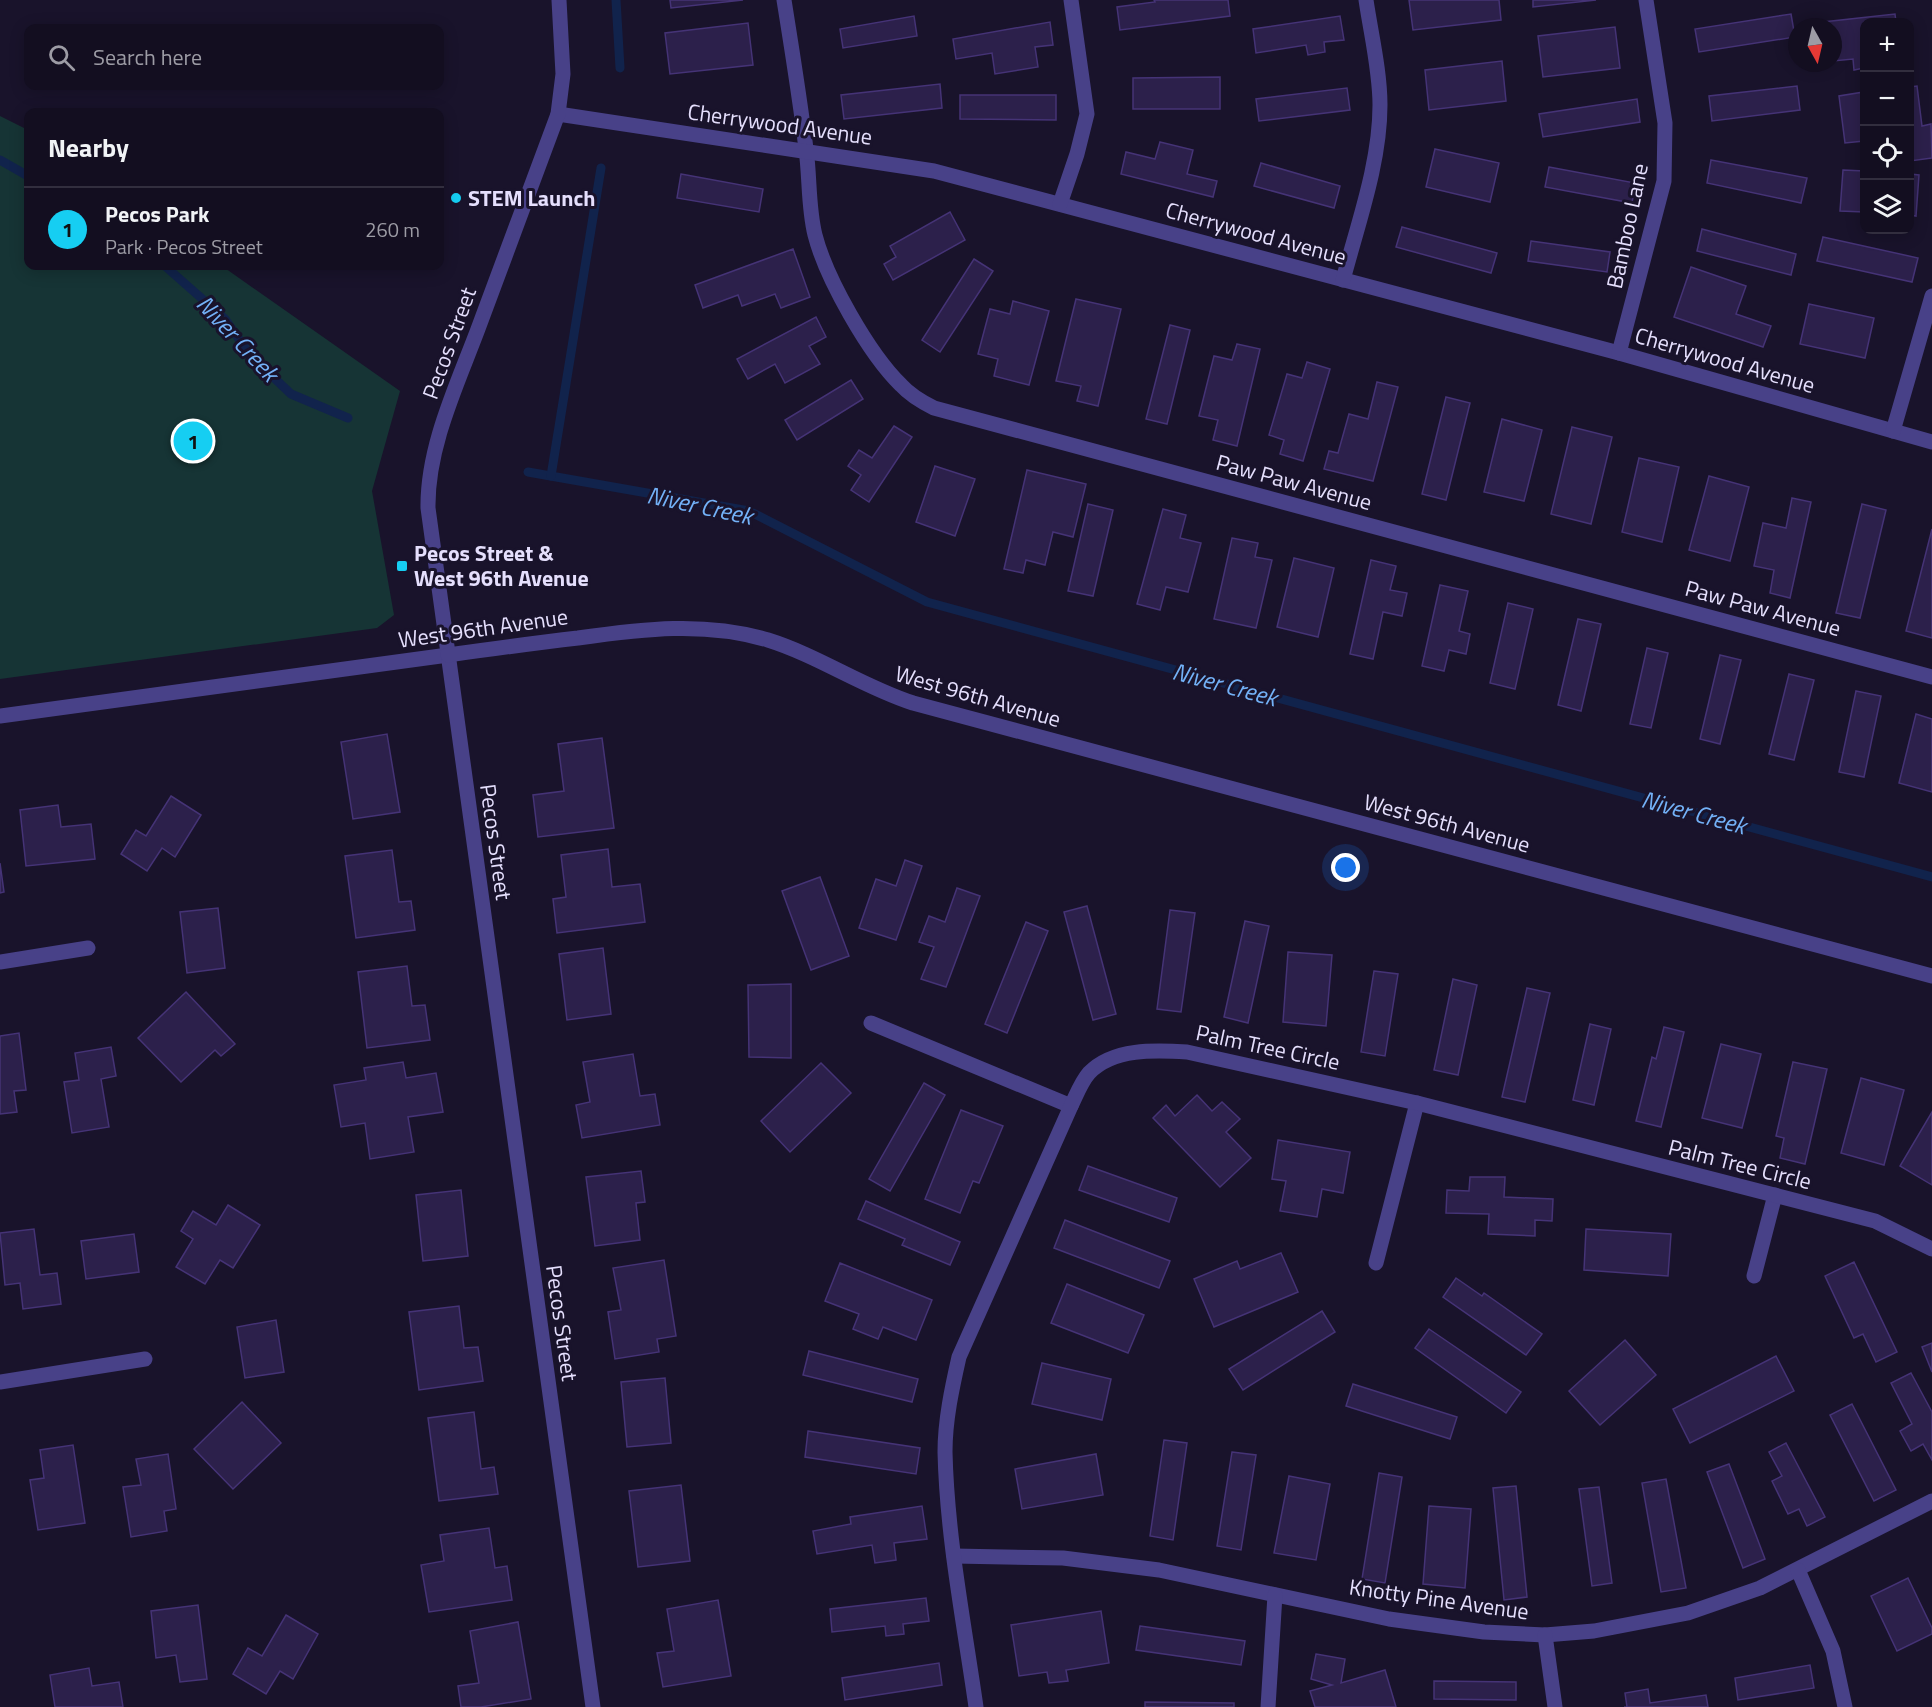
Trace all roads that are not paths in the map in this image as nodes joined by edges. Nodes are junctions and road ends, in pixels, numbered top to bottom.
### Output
1 (559, 0) edge
2 (784, 0) edge
3 (1071, 0) edge
4 (1366, 0) edge
5 (1646, 0) edge
6 (558, 114) junction
7 (807, 151) junction
8 (1060, 204) junction
9 (1343, 280) junction
10 (1932, 296) edge
11 (1619, 353) junction
12 (1893, 431) junction
13 (1932, 442) edge
14 (448, 655) junction
15 (1932, 677) edge
16 (0, 716) edge
17 (88, 948) dead end
18 (0, 962) edge
19 (1932, 975) edge
20 (871, 1023) dead end
21 (1417, 1103) junction
22 (1071, 1106) junction
23 (1775, 1196) junction
24 (1932, 1249) edge
25 (1376, 1263) dead end
26 (1754, 1276) dead end
27 (145, 1359) dead end
28 (0, 1382) edge
29 (1932, 1501) edge
30 (954, 1556) junction
31 (1798, 1570) junction
32 (1275, 1596) junction
33 (1545, 1635) junction
34 (592, 1707) edge
35 (976, 1707) edge
36 (1268, 1707) edge
37 (1555, 1707) edge
38 (1845, 1707) edge

1 - 6 street, Pecos Street
2 - 7 street, Paw Paw Avenue
3 - 8 street
4 - 9 street
5 - 11 street, Bamboo Lane
6 - 7 street, Cherrywood Avenue
6 - 14 street, Pecos Street
7 - 8 street, Cherrywood Avenue
7 - 15 street, Paw Paw Avenue
8 - 9 street, Cherrywood Avenue
9 - 11 street, Cherrywood Avenue
10 - 12 street
11 - 12 street, Cherrywood Avenue
12 - 13 street, Cherrywood Avenue
14 - 16 street, West 96th Avenue
14 - 19 street, West 96th Avenue
14 - 34 street, Pecos Street
17 - 18 street
20 - 22 street
21 - 22 street, Palm Tree Circle
21 - 23 street, Palm Tree Circle
21 - 25 street
22 - 30 street, Palm Tree Circle
23 - 24 street, Palm Tree Circle
23 - 26 street
27 - 28 street
29 - 31 street, Knotty Pine Avenue
30 - 32 street, Knotty Pine Avenue
30 - 35 street, Palm Tree Circle
31 - 33 street, Knotty Pine Avenue
31 - 38 street
32 - 33 street, Knotty Pine Avenue
32 - 36 street
33 - 37 street

